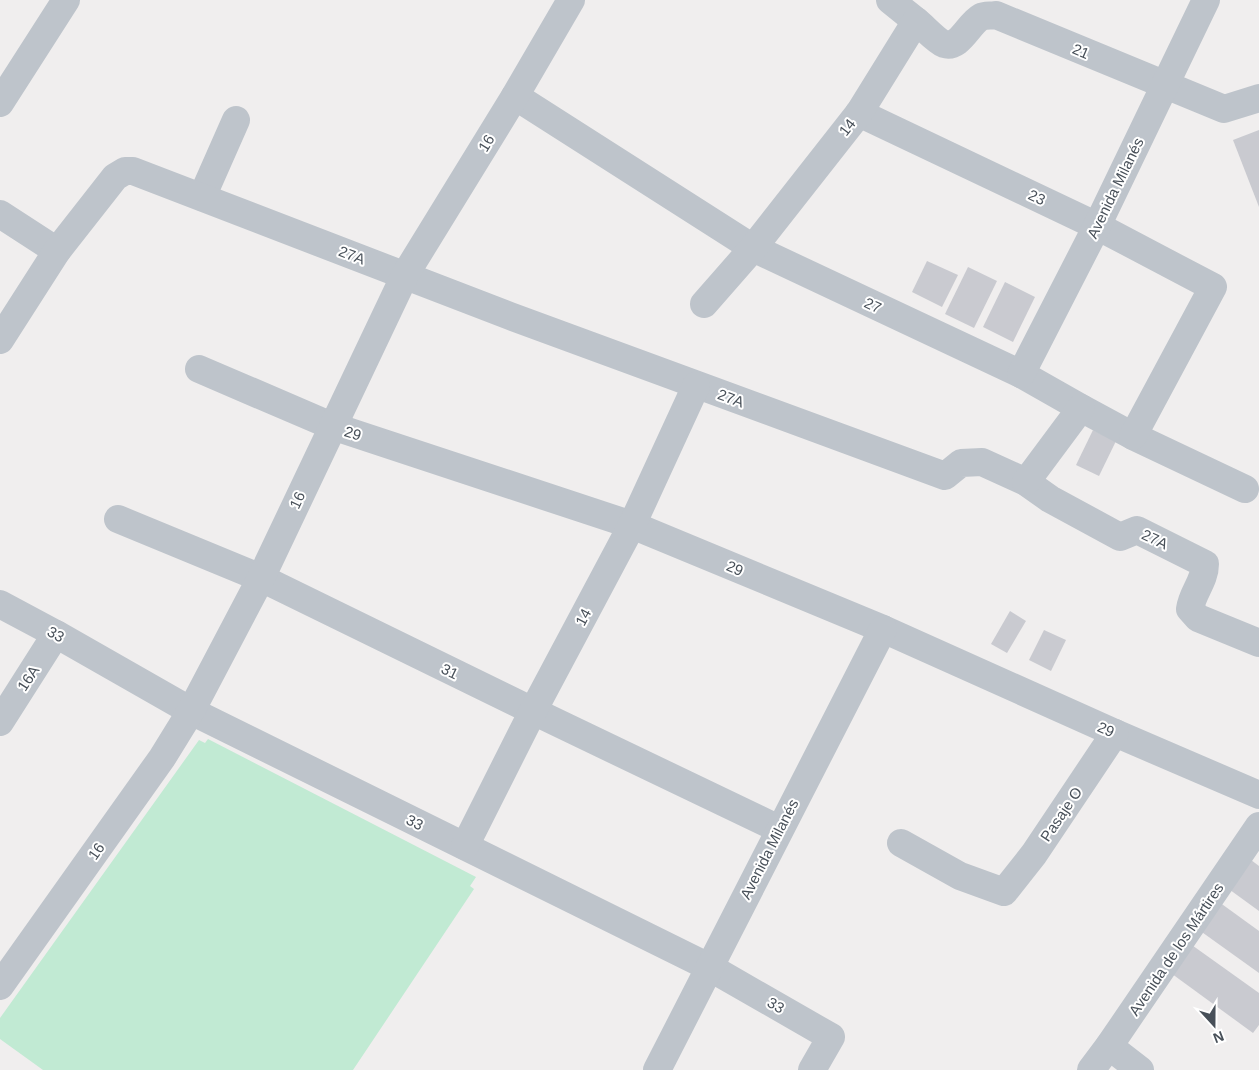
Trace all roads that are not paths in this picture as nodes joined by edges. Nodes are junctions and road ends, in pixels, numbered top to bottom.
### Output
1 (66, 0) edge
2 (570, 0) edge
3 (890, 0) edge
4 (1206, 0) edge
5 (916, 21) junction
6 (1165, 86) junction
7 (515, 96) junction
8 (1259, 98) edge
9 (0, 103) edge
10 (859, 113) junction
11 (236, 120) dead end
12 (202, 197) junction
13 (0, 214) edge
14 (1097, 226) junction
15 (753, 248) junction
16 (58, 251) junction
17 (406, 275) junction
18 (704, 304) dead end
19 (0, 340) edge
20 (199, 369) dead end
21 (1021, 374) junction
22 (696, 386) junction
23 (1081, 408) junction
24 (332, 426) junction
25 (1133, 436) junction
26 (1026, 482) junction
27 (1245, 490) dead end
28 (118, 519) dead end
29 (632, 525) junction
30 (261, 578) junction
31 (0, 604) edge
32 (883, 629) junction
33 (56, 634) junction
34 (1259, 643) edge
35 (191, 711) junction
36 (533, 711) junction
37 (0, 722) edge
38 (1115, 733) junction
39 (1259, 795) edge
40 (1259, 826) edge
41 (780, 829) junction
42 (901, 843) dead end
43 (465, 846) junction
44 (709, 967) junction
45 (0, 986) edge
46 (1109, 1046) junction
47 (657, 1070) edge
48 (812, 1070) edge
49 (1091, 1070) edge
50 (1140, 1070) edge

1 - 9 street
2 - 7 street, 16
3 - 5 street
4 - 6 street, Avenida Milanés
5 - 6 street, 21
5 - 10 street, 14
6 - 8 street, 21
6 - 14 street, Avenida Milanés
7 - 15 street, 27
7 - 17 street, 16
10 - 14 street, 23
10 - 15 street, 14
11 - 12 street
12 - 16 street, 27A
12 - 17 street, 27A
13 - 16 street
14 - 21 street, Avenida Milanés
14 - 25 street, 23
15 - 18 street, 14
15 - 21 street, 27
16 - 19 street
17 - 22 street, 27A
17 - 24 street, 16
20 - 24 street, 29
21 - 23 street, 27
22 - 26 street, 27A
22 - 29 street, 14
23 - 25 street, 27
23 - 26 street
24 - 29 street, 29
24 - 30 street, 16
25 - 27 street, 27
26 - 34 street, 27A
28 - 30 street, 31
29 - 32 street, 29
29 - 36 street, 14
30 - 35 street, 16
30 - 36 street, 31
31 - 33 street, 33
32 - 38 street, 29
32 - 41 street, Avenida Milanés
33 - 35 street, 33
33 - 37 street, 16A
35 - 43 street, 33
35 - 45 street, 16
36 - 41 street, 31
36 - 43 street, 14
38 - 39 street, 29
38 - 42 street, Pasaje O
40 - 46 street, Avenida de los Mártires
41 - 44 street, Avenida Milanés
43 - 44 street, 33
44 - 47 street, Avenida Milanés
44 - 48 street, 33
46 - 49 street, Avenida de los Mártires
46 - 50 street

